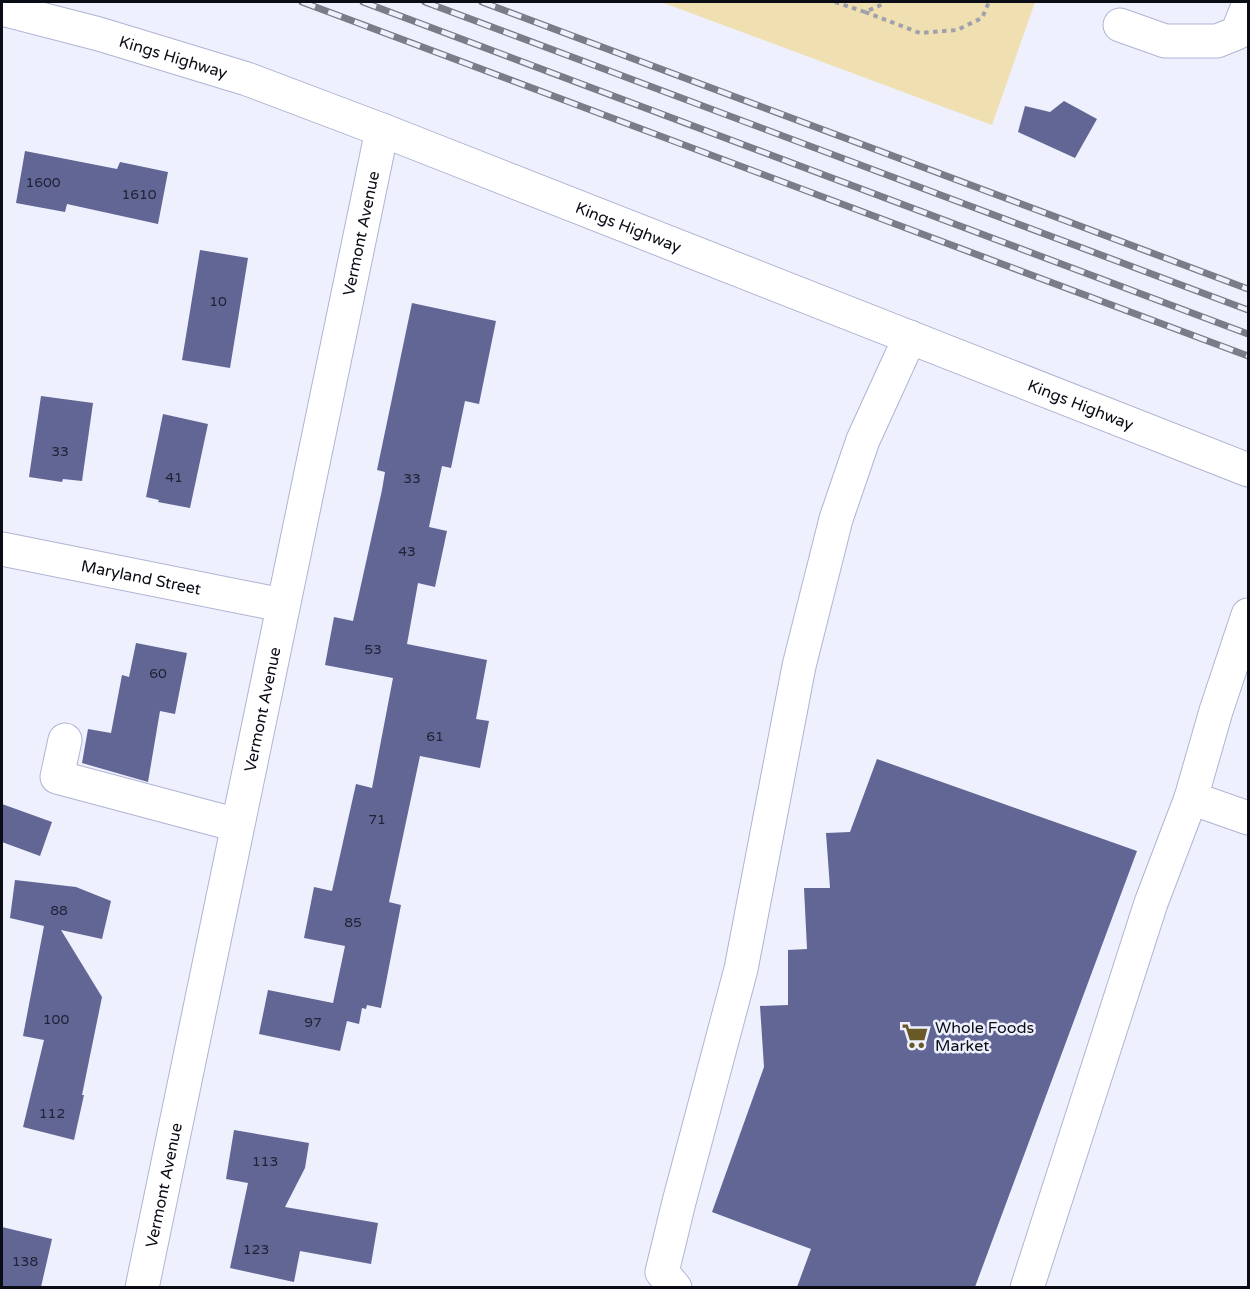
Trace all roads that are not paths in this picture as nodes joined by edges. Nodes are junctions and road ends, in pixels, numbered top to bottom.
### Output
1 (1248, 6) edge
2 (2, 9) edge
3 (1120, 25) dead end
4 (382, 130) junction
5 (910, 338) junction
6 (1248, 470) edge
7 (2, 549) edge
8 (282, 605) junction
9 (1248, 615) edge
10 (65, 740) dead end
11 (1191, 798) junction
12 (1248, 818) edge
13 (237, 825) junction
14 (142, 1287) edge
15 (675, 1287) edge
16 (1027, 1287) edge

1 - 3 street
2 - 4 street, Kings Highway
4 - 5 street, Kings Highway
4 - 8 street, Vermont Avenue
5 - 6 street, Kings Highway
5 - 15 street
7 - 8 street, Maryland Street
8 - 13 street, Vermont Avenue
9 - 11 street
10 - 13 street
11 - 12 street
11 - 16 street
13 - 14 street, Vermont Avenue

